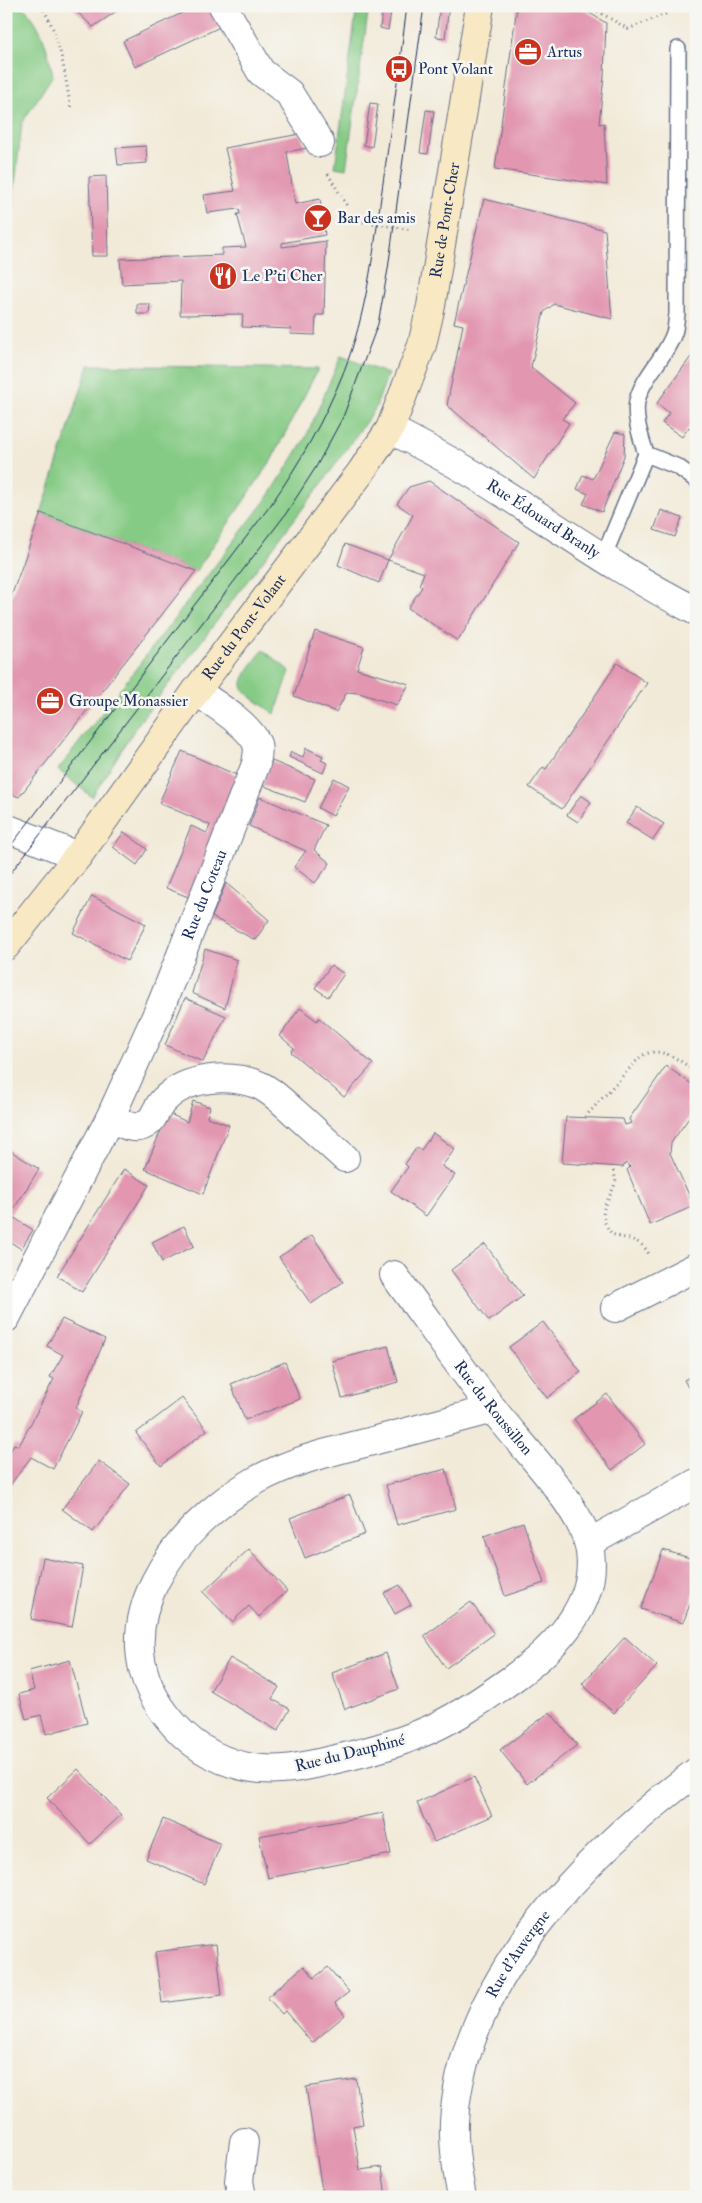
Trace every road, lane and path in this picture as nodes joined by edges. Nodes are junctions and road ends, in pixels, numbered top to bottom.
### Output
1 (41, 6) edge
2 (223, 6) edge
3 (480, 6) edge
4 (589, 6) edge
5 (667, 6) edge
6 (586, 11) dead end
7 (678, 49) dead end
8 (71, 110) dead end
9 (320, 143) dead end
10 (358, 221) dead end
11 (412, 230) dead end
12 (390, 429) junction
13 (646, 454) junction
14 (696, 480) edge
15 (603, 558) junction
16 (696, 611) edge
17 (196, 691) junction
18 (6, 828) edge
19 (78, 856) junction
20 (6, 946) edge
21 (696, 1040) edge
22 (696, 1062) edge
23 (696, 1072) edge
24 (585, 1117) dead end
25 (110, 1118) junction
26 (345, 1158) dead end
27 (612, 1166) dead end
28 (696, 1267) edge
29 (394, 1275) dead end
30 (663, 1284) junction
31 (615, 1308) dead end
32 (6, 1318) edge
33 (493, 1409) junction
34 (696, 1483) edge
35 (589, 1543) junction
36 (696, 1772) edge
37 (244, 2142) dead end
38 (242, 2197) edge
39 (462, 2197) edge

1 - 8 path
2 - 9 street
3 - 12 main road, Rue de Pont-Cher
4 - 5 path
4 - 6 path
7 - 13 lane
10 - 11 path
12 - 15 street, Rue Édouard Branly
12 - 17 main road, Rue du Pont-Volant
13 - 14 lane
13 - 15 lane
15 - 16 street, Rue Édouard Branly
17 - 19 main road, Rue du Pont-Volant
17 - 25 street, Rue du Coteau
18 - 19 street
19 - 20 main road, Rue du Pont-Volant
21 - 22 path
23 - 24 path
25 - 26 street
25 - 32 street, Rue du Coteau
27 - 30 path
28 - 30 street
29 - 33 street, Rue du Roussillon
30 - 31 street
33 - 35 street, Rue du Roussillon
33 - 35 street, Rue du Dauphiné
34 - 35 street
36 - 39 street, Rue d'Auvergne
37 - 38 street

